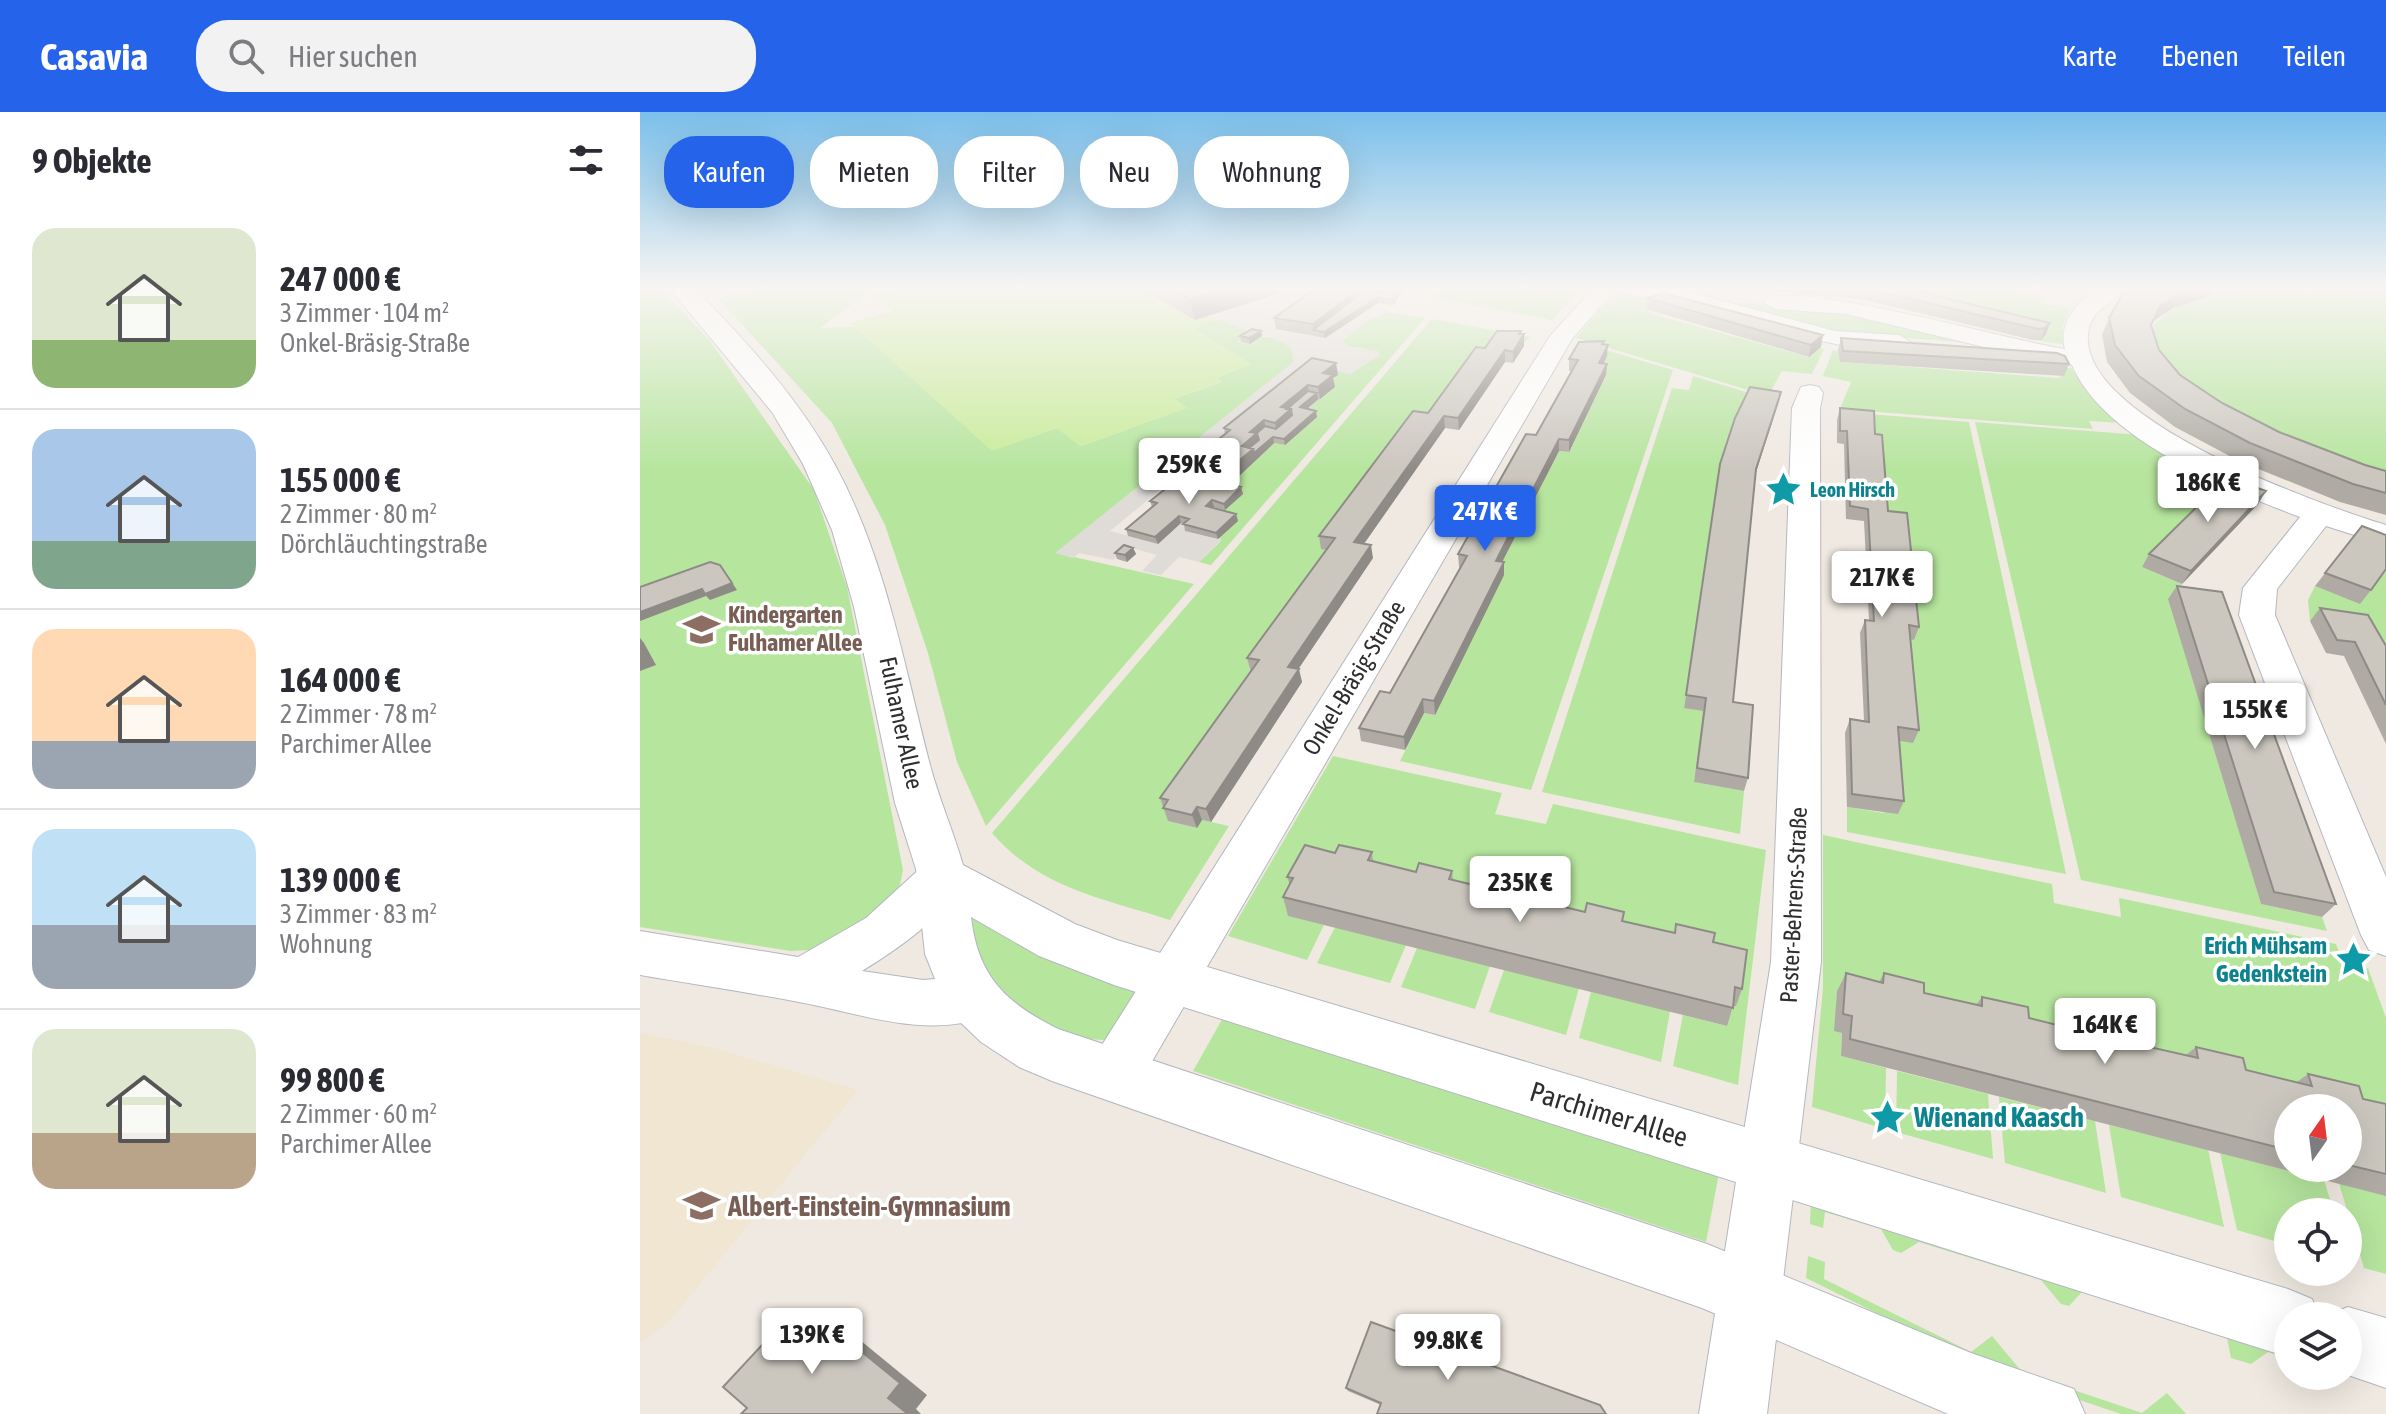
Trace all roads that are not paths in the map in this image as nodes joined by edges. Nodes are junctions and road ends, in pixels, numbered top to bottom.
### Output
1 (735, 350) edge
2 (1554, 350) edge
3 (2004, 350) edge
4 (2077, 350) edge
5 (2079, 358) junction
6 (1810, 393) dead end
7 (2319, 514) junction
8 (2386, 535) edge
9 (942, 877) junction
10 (2386, 935) edge
11 (640, 953) edge
12 (803, 980) junction
13 (1170, 980) junction
14 (974, 999) junction
15 (1114, 1075) junction
16 (1769, 1164) junction
17 (1751, 1295) junction
18 (2274, 1319) edge
19 (2362, 1345) edge
20 (2386, 1353) edge
21 (1733, 1414) edge
22 (2049, 1414) edge

1 - 9 street, Fulhamer Allee
2 - 13 street, Onkel-Bräsig-Straße
3 - 5 street
4 - 5 street
5 - 7 street
6 - 16 street, Paster-Behrens-Straße
7 - 8 street
7 - 10 street
9 - 12 street
9 - 13 street, Parchimer Allee
9 - 14 street
11 - 12 street
12 - 14 street
13 - 15 street, Onkel-Bräsig-Straße
13 - 16 street, Parchimer Allee
14 - 15 street
15 - 17 street
16 - 17 street, Paster-Behrens-Straße
16 - 18 street, Parchimer Allee
17 - 21 street, Paster-Behrens-Straße
17 - 22 street
19 - 20 street

